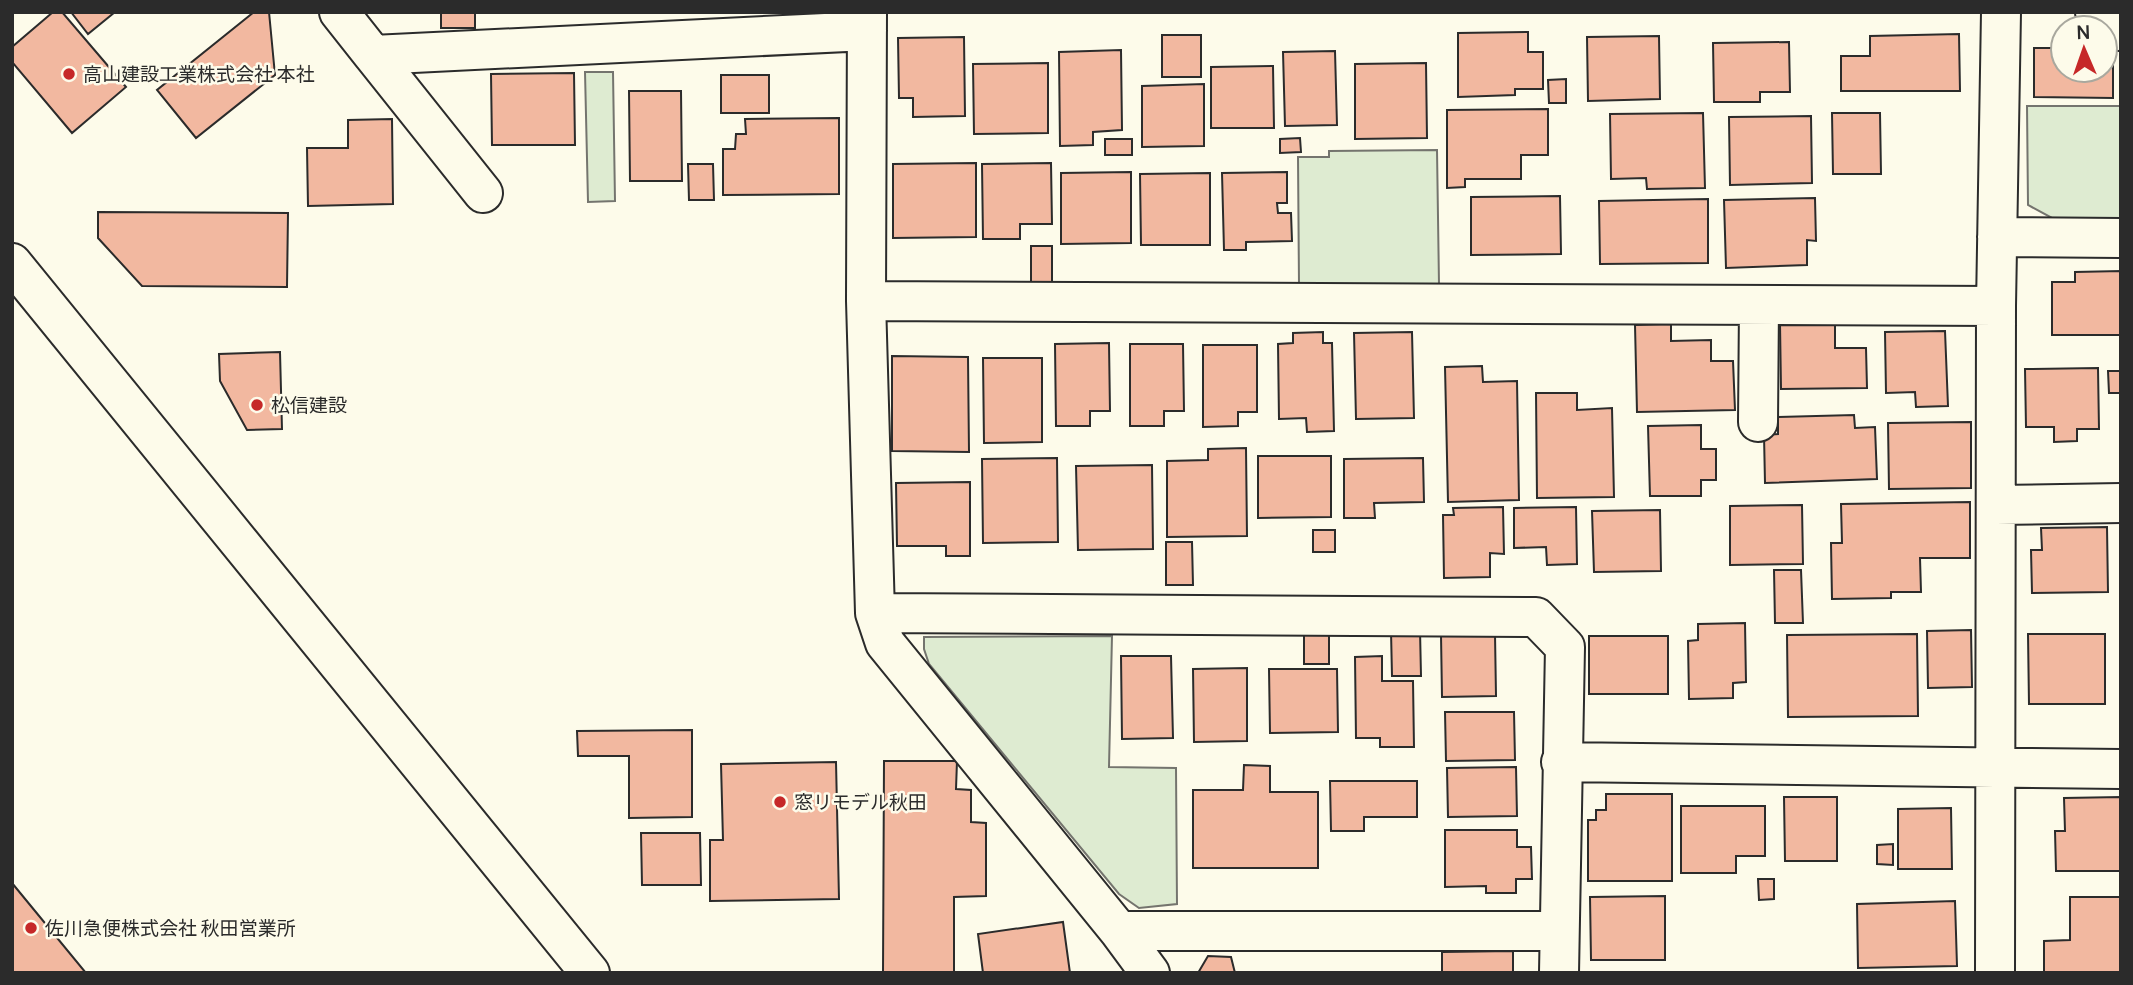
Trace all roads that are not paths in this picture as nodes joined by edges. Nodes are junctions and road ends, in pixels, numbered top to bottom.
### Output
1 (339, 12) edge
2 (2001, 12) edge
3 (2095, 12) edge
4 (867, 22) edge
5 (2121, 31) edge
6 (373, 55) junction
7 (483, 193) dead end
8 (1997, 237) junction
9 (2121, 238) edge
10 (12, 263) edge
11 (866, 301) junction
12 (1759, 305) junction
13 (1996, 306) junction
14 (1758, 422) dead end
15 (2121, 503) edge
16 (1996, 505) junction
17 (875, 614) junction
18 (1561, 762) junction
19 (1996, 768) junction
20 (2121, 769) edge
21 (1119, 931) junction
22 (1559, 931) junction
23 (590, 973) edge
24 (1150, 973) edge
25 (1559, 973) edge
26 (1995, 973) edge

1 - 6 street
2 - 8 street
3 - 5 street
4 - 6 street
4 - 11 street
6 - 7 street
8 - 9 street
8 - 13 street
10 - 23 street
11 - 12 street
11 - 17 street
12 - 13 street
12 - 14 street
13 - 16 street
15 - 16 street
16 - 19 street
17 - 18 street
17 - 21 street
18 - 19 street
18 - 22 street
19 - 20 street
19 - 26 street
21 - 22 street
21 - 24 street
22 - 25 street

